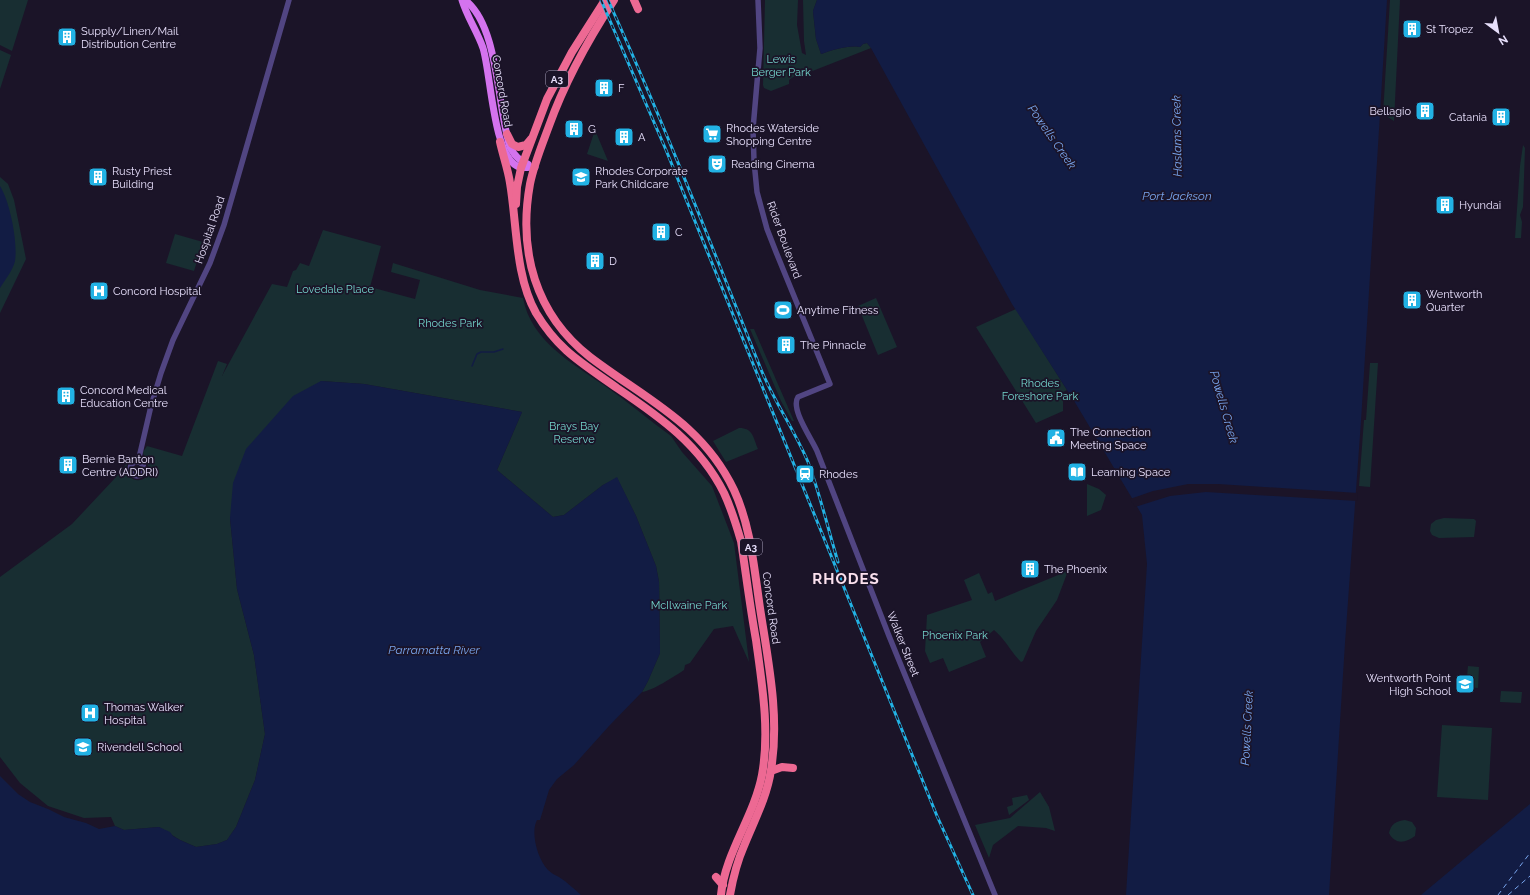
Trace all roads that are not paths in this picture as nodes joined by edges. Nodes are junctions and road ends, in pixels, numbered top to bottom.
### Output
1 (289, 0) edge
2 (463, 0) edge
3 (605, 0) edge
4 (614, 0) edge
5 (634, 0) edge
6 (758, 0) edge
7 (638, 9) dead end
8 (507, 134) junction
9 (532, 139) junction
10 (500, 142) junction
11 (522, 165) junction
12 (535, 167) junction
13 (515, 227) junction
14 (541, 294) junction
15 (530, 298) junction
16 (796, 401) joint
17 (138, 462) dead end
18 (794, 768) dead end
19 (771, 771) junction
20 (716, 877) dead end
21 (723, 885) junction
22 (721, 895) edge
23 (730, 895) edge
24 (995, 895) edge

1 - 17 street, Hospital Road
2 - 8 main road, Concord Road
2 - 10 main road, Concord Road
3 - 9 highway, A3
4 - 12 highway, A3
5 - 7 highway
6 - 16 street, Rider Boulevard
8 - 9 highway
8 - 11 main road, Concord Road
9 - 11 highway, A3
10 - 11 main road, Concord Road
10 - 13 highway
11 - 12 main road
11 - 13 highway, A3
12 - 14 highway, Concord Road / A3
13 - 15 highway, Concord Road / A3
14 - 15 highway
14 - 19 highway, Concord Road / A3
15 - 21 highway, Concord Road / A3
16 - 24 street, Walker Street
18 - 19 highway
19 - 23 highway, Concord Road / A3
20 - 21 highway
21 - 22 highway, Concord Road / A3

